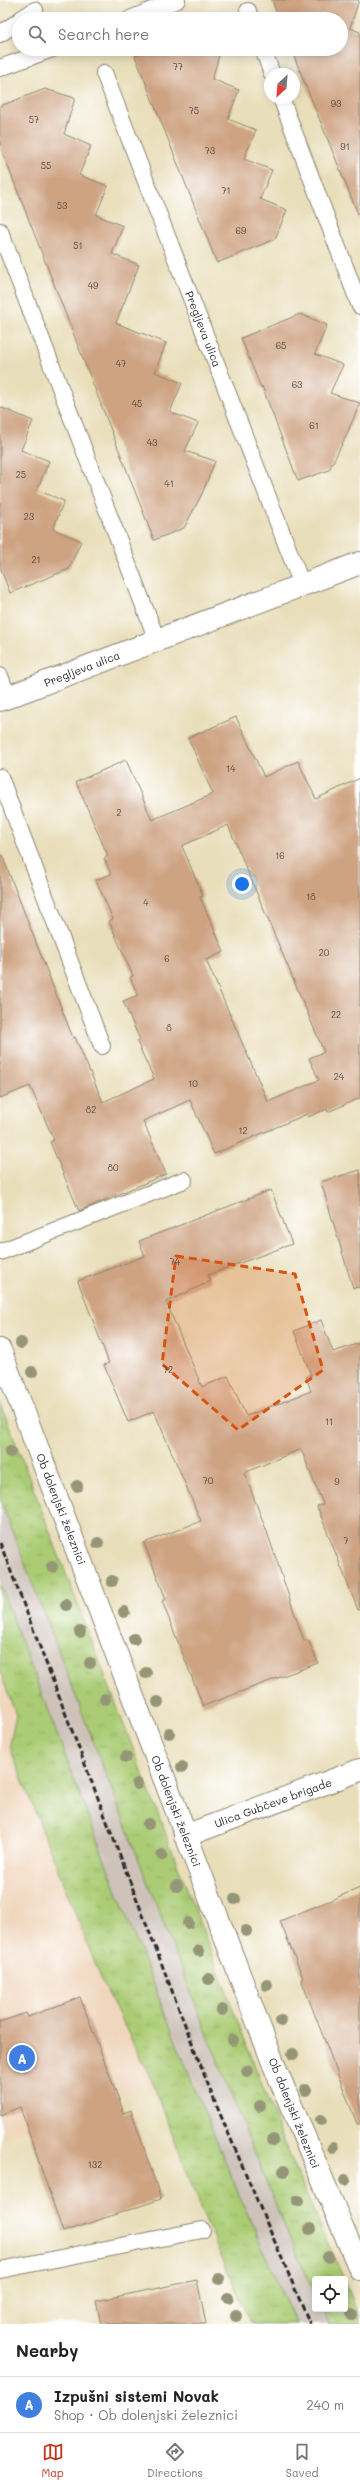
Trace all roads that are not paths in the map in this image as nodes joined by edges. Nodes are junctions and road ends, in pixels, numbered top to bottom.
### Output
1 (177, 0) edge
2 (34, 10) dead end
3 (31, 12) edge
4 (147, 12) edge
5 (12, 26) edge
6 (0, 34) edge
7 (33, 56) edge
8 (266, 56) edge
9 (0, 68) edge
10 (270, 68) edge
11 (104, 73) dead end
12 (283, 104) edge
13 (0, 231) edge
14 (360, 306) edge
15 (360, 563) edge
16 (302, 585) junction
17 (157, 640) junction
18 (0, 676) edge
19 (4, 698) edge
20 (0, 777) edge
21 (102, 1046) dead end
22 (184, 1180) dead end
23 (0, 1252) edge
24 (0, 1350) edge
25 (360, 1770) edge
26 (185, 1836) junction
27 (202, 2230) dead end
28 (360, 2269) edge
29 (0, 2270) edge

1 - 4 lane
2 - 3 lane
5 - 6 lane
7 - 9 lane
8 - 10 lane
11 - 16 lane, Pregljeva ulica
12 - 14 lane
13 - 17 lane
15 - 16 street, Pregljeva ulica
16 - 17 street, Pregljeva ulica
17 - 19 street, Pregljeva ulica
18 - 19 lane, Pregljeva ulica
20 - 21 lane
22 - 23 lane
24 - 26 street, Ob dolenjski železnici
25 - 26 street, Ulica Gubčeve brigade
26 - 28 street, Ob dolenjski železnici
27 - 29 lane

